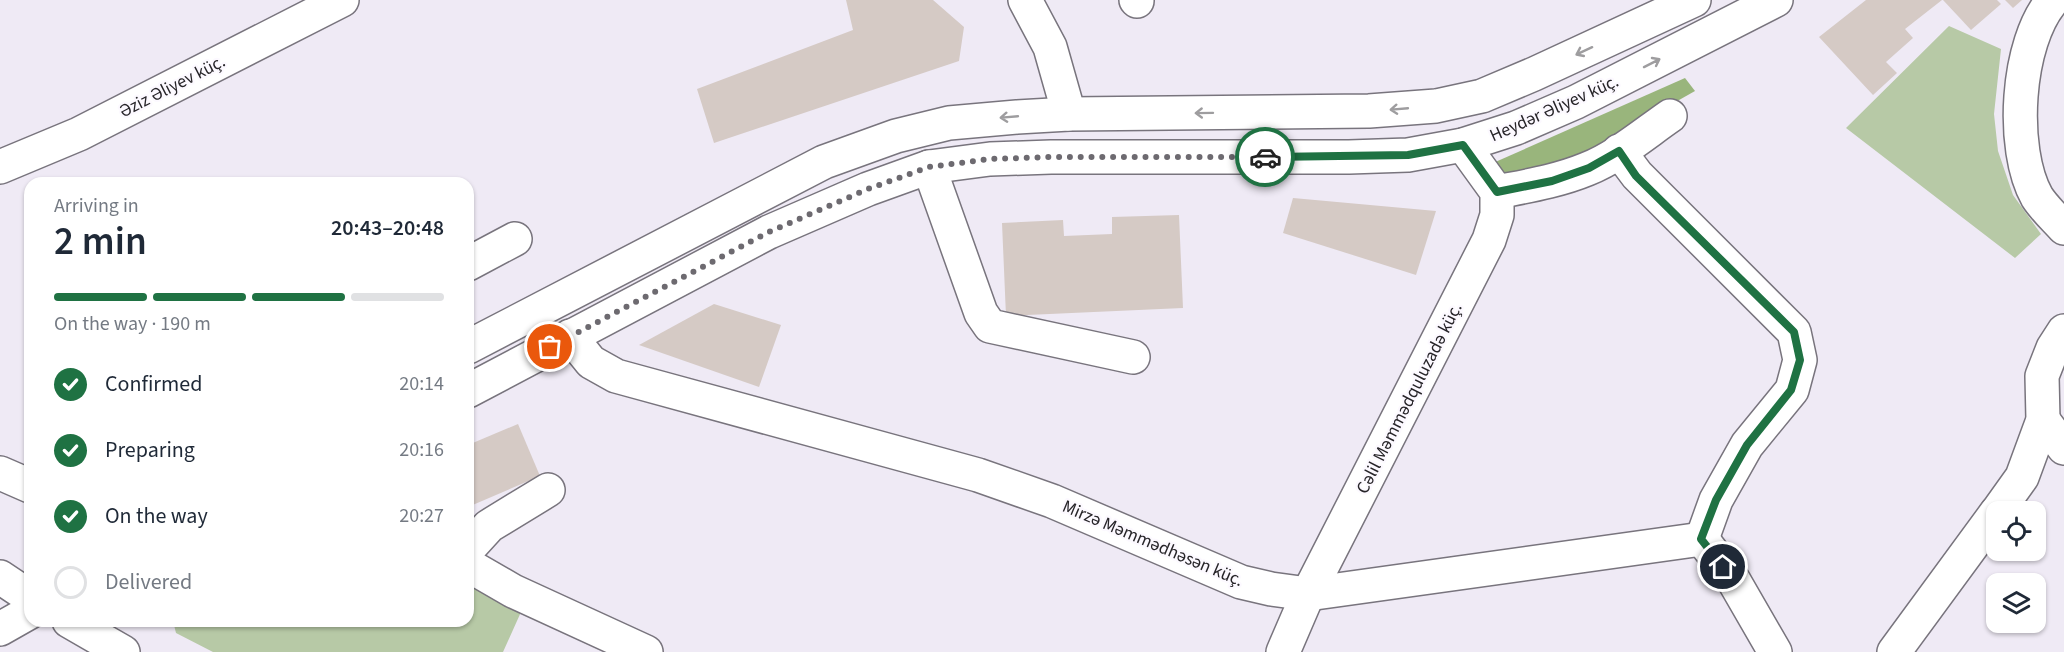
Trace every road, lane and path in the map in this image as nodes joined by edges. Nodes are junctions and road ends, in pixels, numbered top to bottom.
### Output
1 (342, 0) edge
2 (1025, 0) edge
3 (1694, 0) edge
4 (1776, 0) edge
5 (2053, 0) edge
6 (1644, 10) edge
7 (1069, 114) junction
8 (1670, 116) dead end
9 (1463, 145) junction
10 (1619, 151) junction
11 (0, 167) edge
12 (929, 167) junction
13 (1497, 192) junction
14 (2064, 228) edge
15 (515, 239) dead end
16 (474, 261) edge
17 (2064, 331) edge
18 (570, 336) junction
19 (474, 344) edge
20 (1133, 357) dead end
21 (474, 389) edge
22 (2043, 420) junction
23 (2064, 448) edge
24 (0, 473) edge
25 (24, 483) edge
26 (548, 490) dead end
27 (2005, 501) edge
28 (1986, 527) edge
29 (1701, 539) junction
30 (474, 542) edge
31 (474, 568) edge
32 (1308, 594) junction
33 (24, 615) edge
34 (79, 627) edge
35 (0, 628) edge
36 (123, 652) edge
37 (646, 652) edge
38 (1284, 652) edge
39 (1775, 652) edge
40 (1894, 652) edge

1 - 11 street, Əziz Əliyev küç.
2 - 7 street
3 - 6 street
9 -> 4 street, Heydər Əliyev küç.
5 - 14 street
6 -> 7 street
7 -> 19 street
8 - 10 street
9 - 12 street, Heydər Əliyev küç.
9 - 13 street
10 - 13 street
10 - 29 street
12 - 18 street, Heydər Əliyev küç.
12 - 20 street
13 - 32 street, Cəlil Məmmədquluzadə küç.
15 - 16 street
17 - 22 street
18 - 21 street, Heydər Əliyev küç.
18 - 32 street, Mirzə Məmmədhəsən küç.
22 - 23 street
22 - 27 street
24 - 25 street
26 - 30 street
28 - 40 street
29 - 32 street, Mirzə Məmmədhəsən küç.
29 - 39 street
31 - 37 street
32 - 38 street, Cəlil Məmmədquluzadə küç.
33 - 35 street
34 - 36 street

